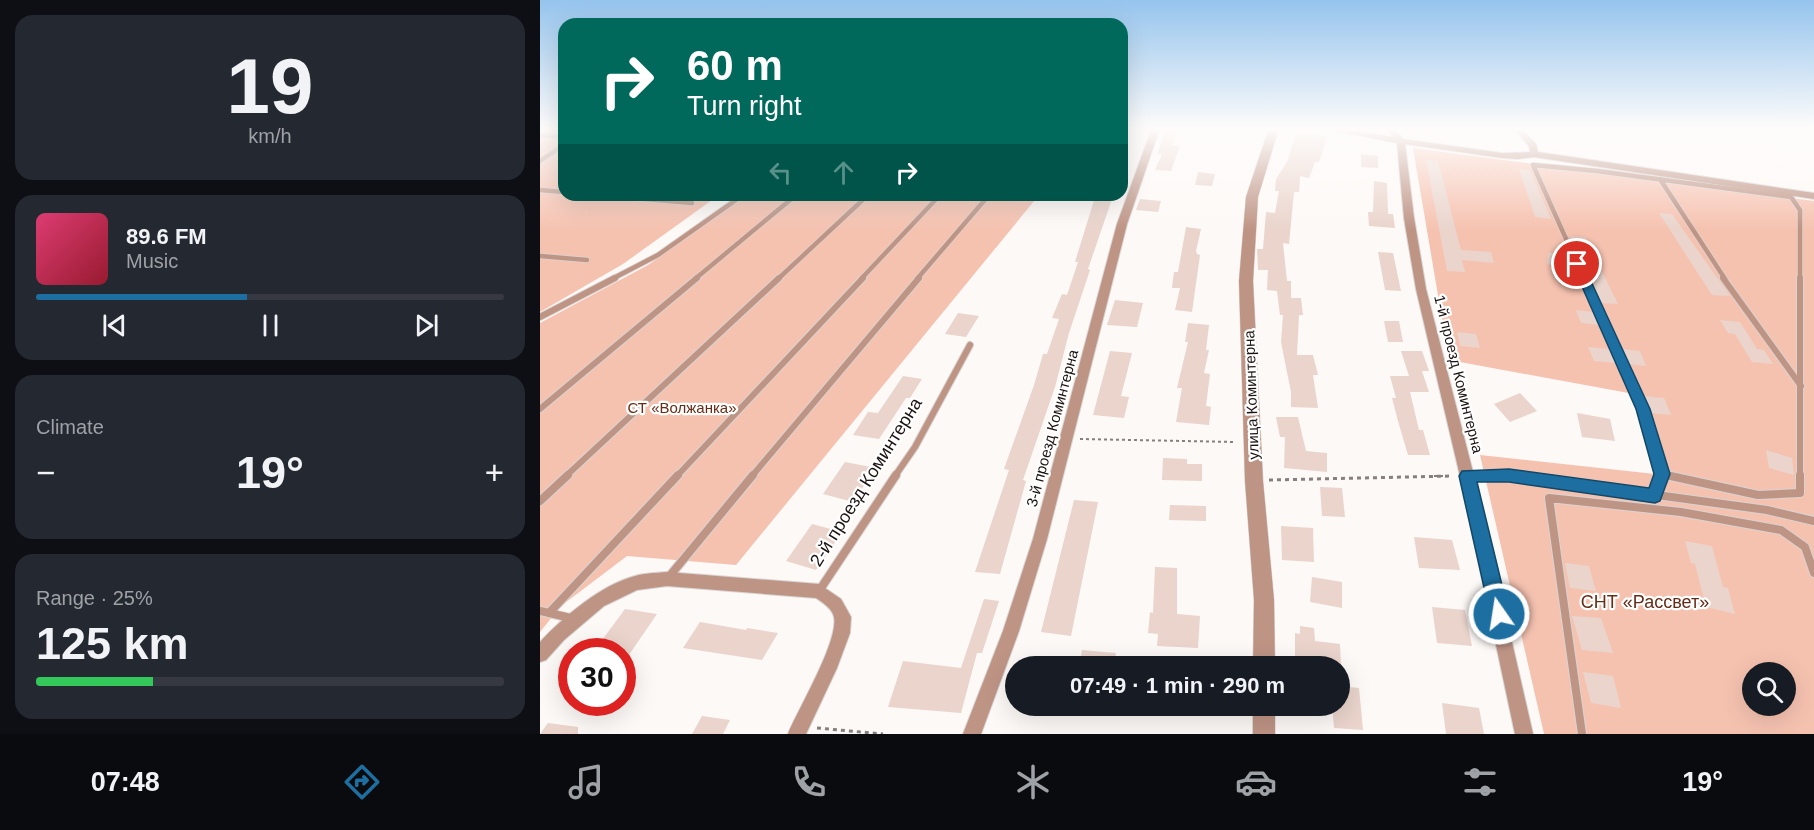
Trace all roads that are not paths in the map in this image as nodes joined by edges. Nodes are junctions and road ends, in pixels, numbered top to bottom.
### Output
1 (1144, 162) edge
2 (1263, 162) edge
3 (1403, 162) edge
4 (1589, 162) edge
5 (1660, 179) junction
6 (540, 190) edge
7 (558, 192) edge
8 (1814, 196) edge
9 (668, 201) edge
10 (734, 201) edge
11 (789, 201) edge
12 (862, 201) edge
13 (934, 201) edge
14 (984, 201) edge
15 (692, 203) dead end
16 (540, 256) edge
17 (587, 260) dead end
18 (540, 318) edge
19 (970, 345) dead end
20 (1801, 386) junction
21 (540, 409) edge
22 (1662, 474) junction
23 (1467, 476) junction
24 (1655, 496) junction
25 (540, 501) edge
26 (1813, 522) edge
27 (1814, 573) edge
28 (668, 579) junction
29 (819, 591) junction
30 (544, 612) edge
31 (576, 619) junction
32 (540, 654) edge
33 (1264, 656) edge
34 (1264, 716) edge
35 (799, 730) edge
36 (972, 734) edge
37 (1264, 734) edge
38 (1524, 734) edge
39 (1582, 734) edge

1 - 36 street, 3-й проезд Коминтерна
2 - 33 street, улица Коминтерна
3 - 23 street, 1-й проезд Коминтерна
4 - 8 street
5 - 20 lane
5 - 20 lane
5 - 22 lane
6 - 7 lane
9 - 15 lane
10 - 18 lane
11 - 21 lane
12 - 25 lane
13 - 30 lane
14 - 28 lane
16 - 17 lane
19 - 29 lane, 2-й проезд Коминтерна
20 - 22 lane
22 - 24 lane
23 - 24 lane
23 - 38 street, 1-й проезд Коминтерна
24 - 26 lane
27 - 39 lane
28 - 29 street
28 - 31 street
29 - 35 street, 2-й проезд Коминтерна
30 - 31 lane
31 - 32 street
34 - 37 street

